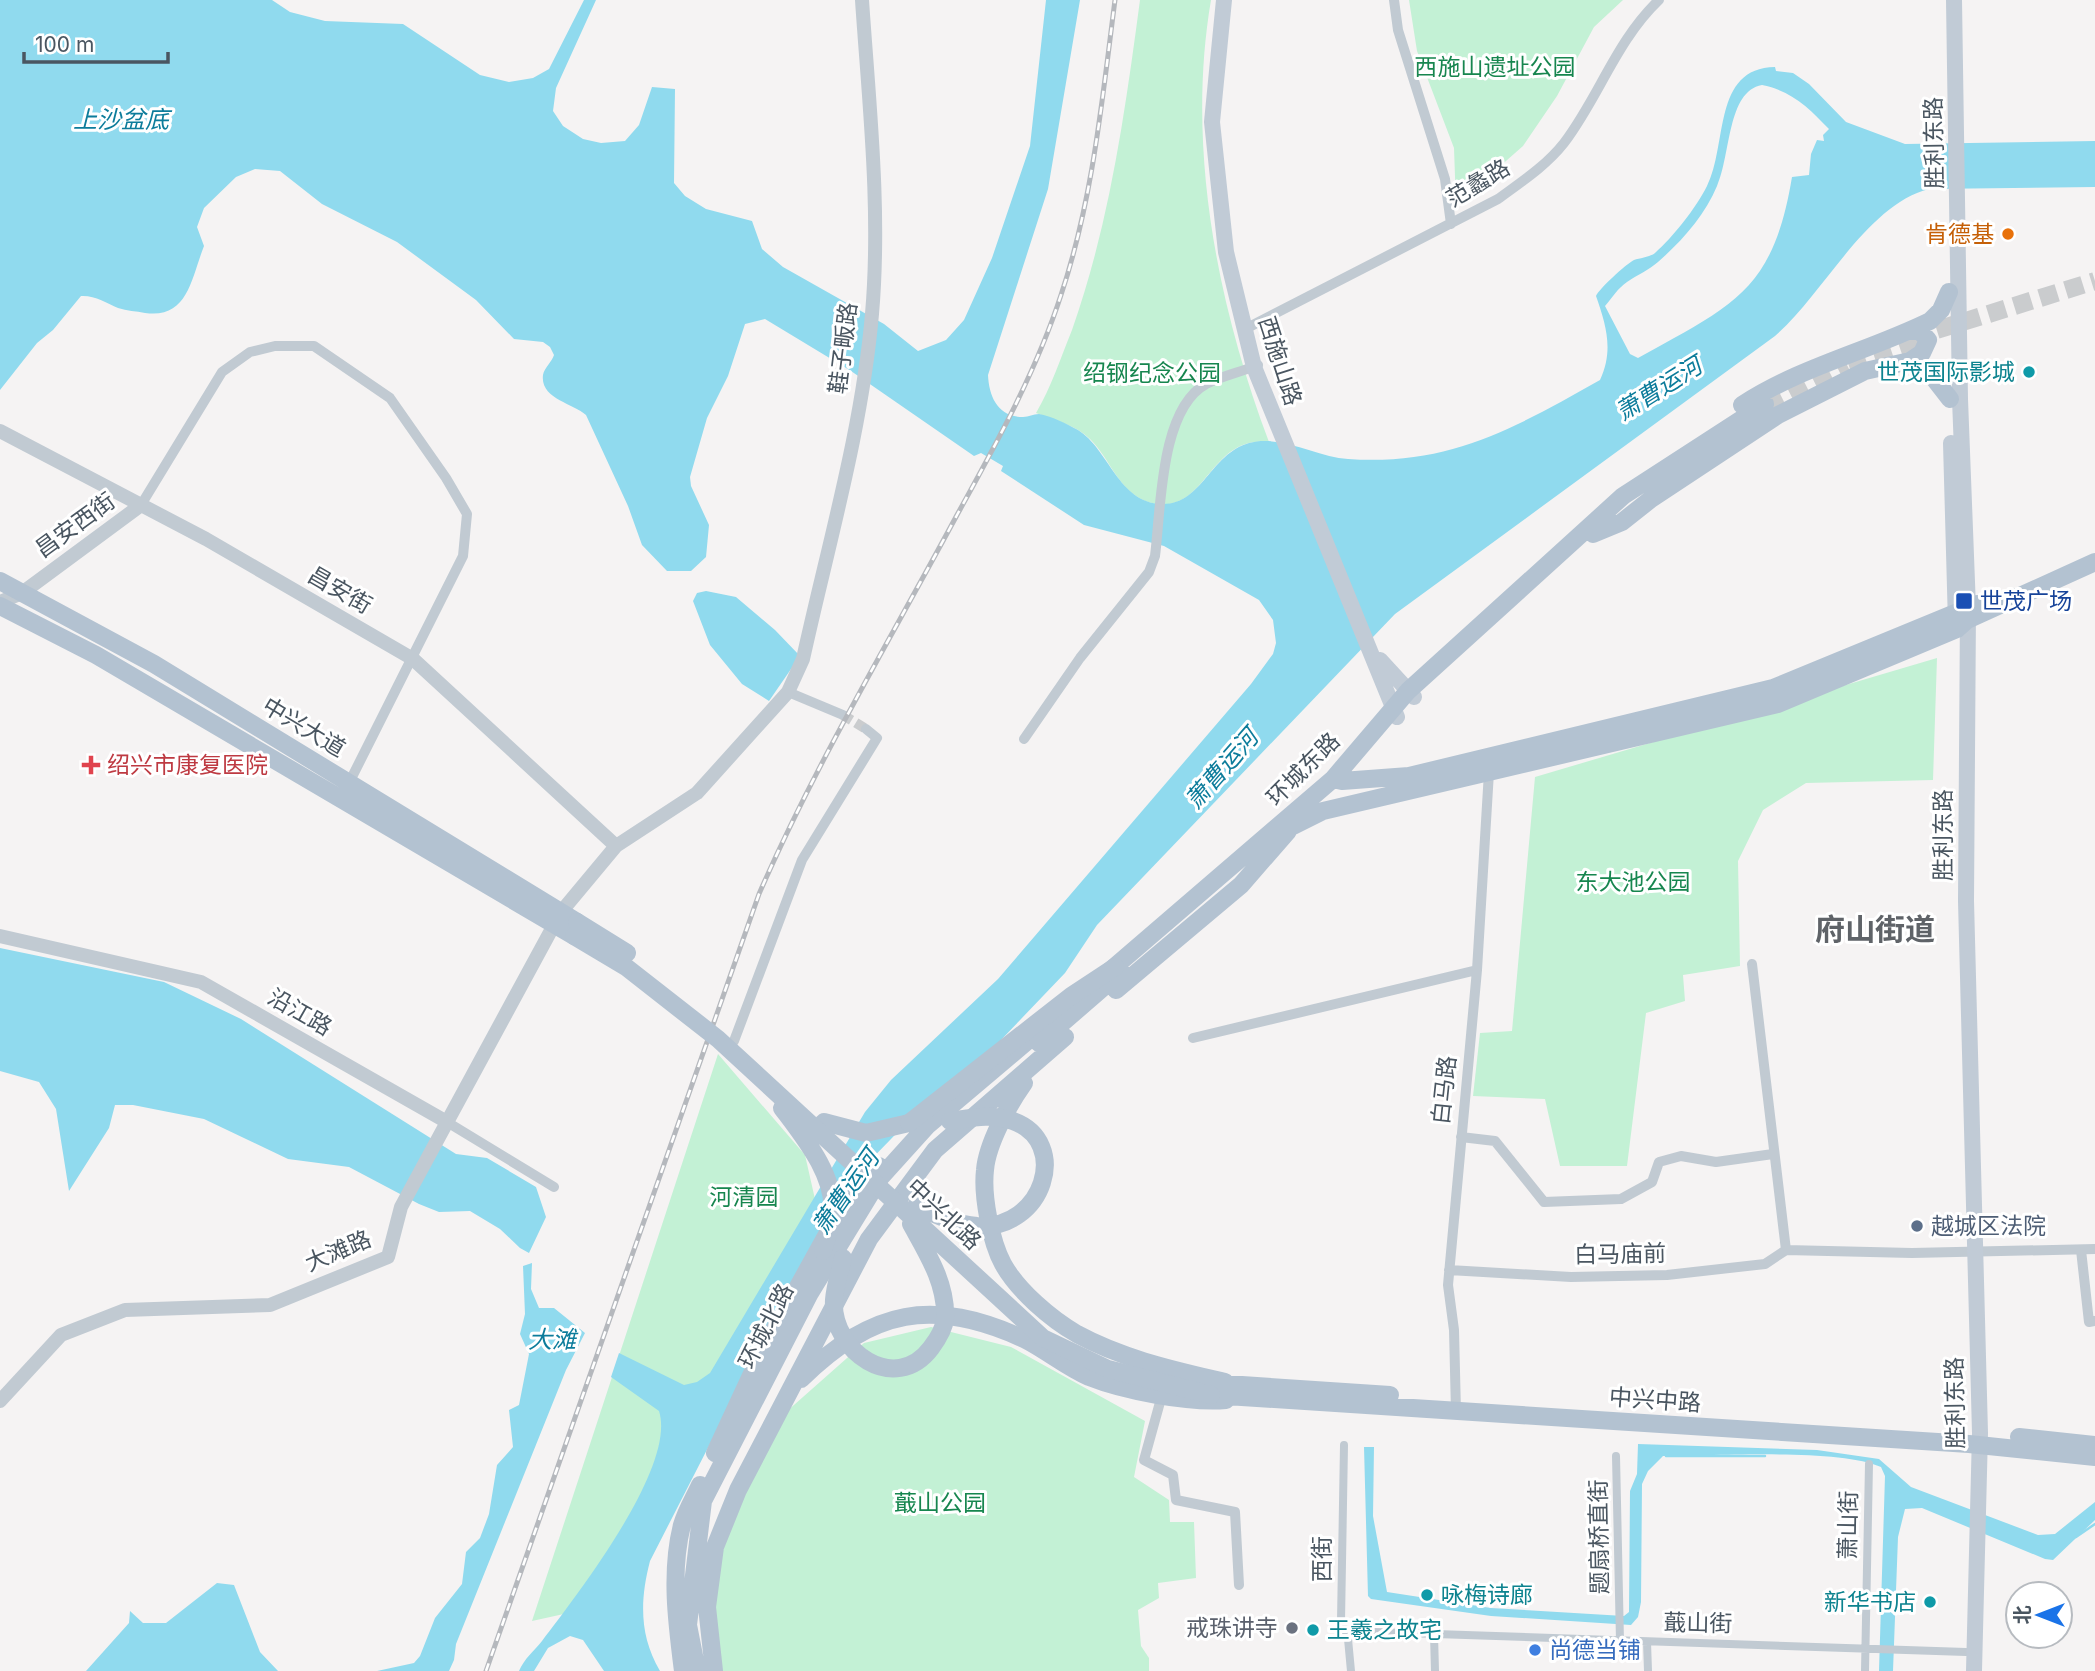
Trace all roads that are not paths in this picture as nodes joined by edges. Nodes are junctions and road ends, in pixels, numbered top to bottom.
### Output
1 (862, 0) edge
2 (1224, 0) edge
3 (1232, 0) edge
4 (1394, 0) edge
5 (1659, 0) edge
6 (1946, 0) edge
7 (1954, 0) edge
8 (1952, 128) junction
9 (1953, 218) junction
10 (1451, 224) junction
11 (1949, 292) junction
12 (1251, 326) junction
13 (1909, 331) junction
14 (1910, 361) junction
15 (1259, 370) junction
16 (1950, 399) junction
17 (1767, 407) tunnel mouth
18 (0, 431) edge
19 (141, 505) junction
20 (1591, 531) junction
21 (2095, 550) edge
22 (2095, 562) edge
23 (0, 581) edge
24 (22, 593) junction
25 (0, 604) edge
26 (1962, 618) junction
27 (413, 659) junction
28 (1380, 667) junction
29 (788, 692) junction
30 (1411, 694) junction
31 (1395, 713) junction
32 (843, 715) tunnel mouth
33 (866, 729) dead end
34 (1024, 740) dead end
35 (1489, 772) junction
36 (1338, 780) junction
37 (349, 783) junction
38 (1289, 826) junction
39 (616, 846) junction
40 (1240, 866) junction
41 (557, 918) junction
42 (576, 929) junction
43 (0, 936) edge
44 (1752, 964) dead end
45 (1115, 967) junction
46 (1477, 971) junction
47 (1193, 1038) dead end
48 (734, 1041) junction
49 (1041, 1059) junction
50 (757, 1075) junction
51 (950, 1121) junction
52 (447, 1122) junction
53 (824, 1122) junction
54 (1461, 1137) junction
55 (1773, 1154) junction
56 (884, 1182) junction
57 (554, 1187) dead end
58 (909, 1208) junction
59 (2095, 1249) edge
60 (1786, 1250) junction
61 (2081, 1250) junction
62 (1970, 1251) junction
63 (844, 1258) junction
64 (1449, 1270) junction
65 (814, 1296) junction
66 (2095, 1321) edge
67 (1231, 1384) junction
68 (1212, 1389) junction
69 (788, 1391) junction
70 (1162, 1395) junction
71 (1251, 1398) junction
72 (0, 1401) edge
73 (1456, 1406) junction
74 (1974, 1439) junction
75 (1344, 1445) dead end
76 (2095, 1445) edge
77 (1616, 1457) dead end
78 (2095, 1457) edge
79 (1868, 1464) dead end
80 (703, 1501) junction
81 (1972, 1535) junction
82 (1239, 1585) dead end
83 (1345, 1631) junction
84 (1434, 1634) junction
85 (1620, 1641) junction
86 (1647, 1642) junction
87 (1869, 1647) junction
88 (1966, 1652) junction
89 (683, 1671) edge
90 (697, 1671) edge
91 (713, 1671) edge
92 (1351, 1671) edge
93 (1435, 1671) edge
94 (1648, 1671) edge
95 (1865, 1671) edge
96 (1965, 1671) edge
97 (1974, 1671) edge

1 - 29 street, 鞋子畈路
2 - 15 main road, 西施山路
3 - 12 main road, 西施山路
4 - 10 street
5 - 10 street, 范蠡路
6 - 8 main road, 胜利东路
7 - 8 main road, 胜利东路
8 - 9 main road, 胜利东路
9 - 11 main road, 胜利东路
9 - 26 main road, 胜利东路
10 - 12 street, 范蠡路
11 - 13 main road
11 - 16 main road, 胜利东路
12 - 15 main road, 西施山路
13 - 14 main road
13 - 20 main road
14 - 16 main road
14 - 20 main road
15 - 28 main road, 西施山路
15 - 34 street
16 - 26 main road, 胜利东路
17 - 20 main road, 环城东路
18 - 19 street, 昌安街
19 - 24 street, 昌安西街
19 - 27 street, 昌安街
19 - 27 street
20 - 30 main road, 环城东路
21 - 26 main road
22 - 26 main road
23 - 24 main road, 中兴大道
24 - 25 street, 昌安西街
24 - 37 main road, 中兴大道
25 - 41 main road, 中兴大道
26 - 35 main road
26 - 36 main road
26 - 62 main road, 胜利东路
27 - 37 street
27 - 39 street, 昌安街
28 - 30 main road, 西施山路
28 - 31 main road, 西施山路
29 - 32 street
29 - 39 street, 鞋子畈路
30 - 31 main road, 环城东路
31 - 36 main road, 环城东路
33 - 48 street
35 - 38 main road
35 - 46 street, 白马路
36 - 38 main road, 环城东路
37 - 41 main road, 中兴大道
38 - 40 main road, 环城东路
38 - 49 main road
38 - 89 main road
39 - 41 street, 鞋子畈路
40 - 45 main road, 环城东路
40 - 51 main road, 环城东路
41 - 42 main road, 中兴大道
41 - 52 street, 大滩路
42 - 48 main road, 中兴北路, bridge
42 - 50 main road, 中兴北路, bridge
43 - 52 street, 沿江路
44 - 55 street
45 - 53 main road, bridge
45 - 56 main road, 环城东路, bridge
46 - 47 street
46 - 54 street, 白马路
48 - 53 main road, 中兴北路
49 - 67 main road
49 - 69 main road
50 - 58 main road, 中兴北路, bridge
50 - 80 main road, bridge
51 - 56 main road, 环城东路
51 - 58 main road, bridge
52 - 57 street, 沿江路
52 - 72 street, 大滩路
53 - 58 main road, 中兴北路
54 - 55 street
54 - 64 street, 白马路
55 - 60 street
56 - 63 main road, 环城北路
56 - 65 main road, 环城北路
58 - 63 main road, bridge
58 - 68 main road, 中兴北路, bridge
59 - 61 street
60 - 62 street
60 - 64 street, 白马庙前
61 - 62 street
61 - 66 street
62 - 74 main road, 胜利东路
63 - 65 main road, 环城北路, bridge
64 - 73 street, 白马路
65 - 80 main road, 环城北路
67 - 68 main road, 中兴中路
67 - 73 main road, 中兴中路
68 - 71 main road, 中兴中路
69 - 70 main road
69 - 91 main road
70 - 71 main road
70 - 82 street
71 - 73 main road, 中兴中路
73 - 74 main road, 中兴中路
74 - 76 main road, 中兴中路
74 - 78 main road, 中兴中路
74 - 81 main road, 胜利东路
75 - 83 street, 西街
77 - 85 street, 题扇桥直街
79 - 87 street, 萧山街
80 - 90 main road, 环城北路
81 - 88 main road, 胜利东路
81 - 97 main road, 胜利东路
83 - 84 street, 蕺山街
83 - 92 street, 西街
84 - 85 street, 蕺山街
84 - 93 street
85 - 86 street, 蕺山街
86 - 87 street, 蕺山街
86 - 94 street
87 - 88 street, 蕺山街
87 - 95 street, 萧山街
88 - 96 main road, 胜利东路

